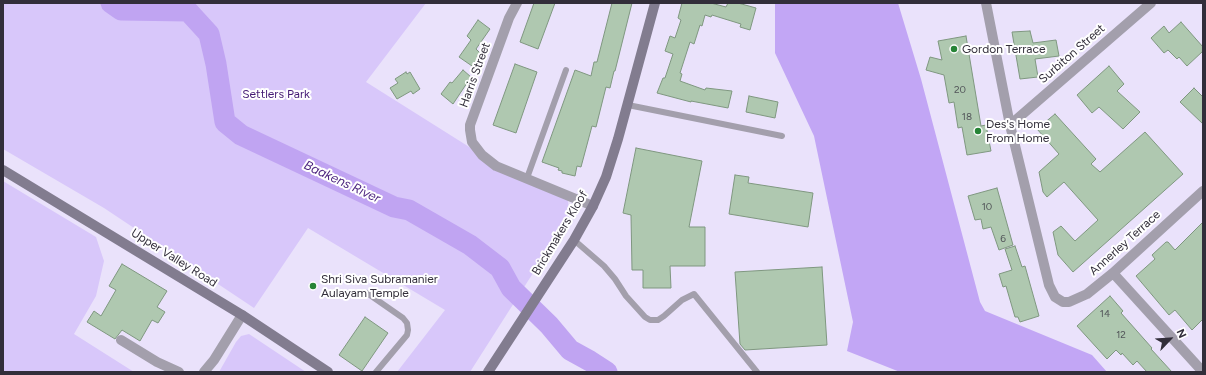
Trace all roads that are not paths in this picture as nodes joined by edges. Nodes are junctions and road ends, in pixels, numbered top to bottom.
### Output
1 (517, 3) edge
2 (655, 3) edge
3 (986, 3) edge
4 (1151, 3) edge
5 (566, 70) dead end
6 (628, 105) junction
7 (1010, 125) junction
8 (782, 136) dead end
9 (3, 170) edge
10 (527, 178) junction
11 (1203, 191) edge
12 (593, 206) junction
13 (574, 240) junction
14 (1113, 272) junction
15 (366, 292) dead end
16 (242, 315) junction
17 (121, 340) dead end
18 (179, 372) edge
19 (204, 372) edge
20 (328, 372) edge
21 (376, 372) edge
22 (488, 372) edge
23 (757, 372) edge
24 (1203, 372) edge

1 - 10 street, Harris Street
2 - 6 street, Brickmakers Kloof
3 - 7 street
4 - 7 street, Surbiton Street
5 - 10 lane
6 - 8 lane
6 - 12 street, Brickmakers Kloof
7 - 14 street, Annerley Terrace
9 - 16 street, Upper Valley Road
10 - 12 street
11 - 14 street, Annerley Terrace
12 - 13 street, Brickmakers Kloof
13 - 22 street, Brickmakers Kloof
13 - 23 lane
14 - 24 street
15 - 21 lane
16 - 19 street
16 - 20 street, Upper Valley Road
17 - 18 street

